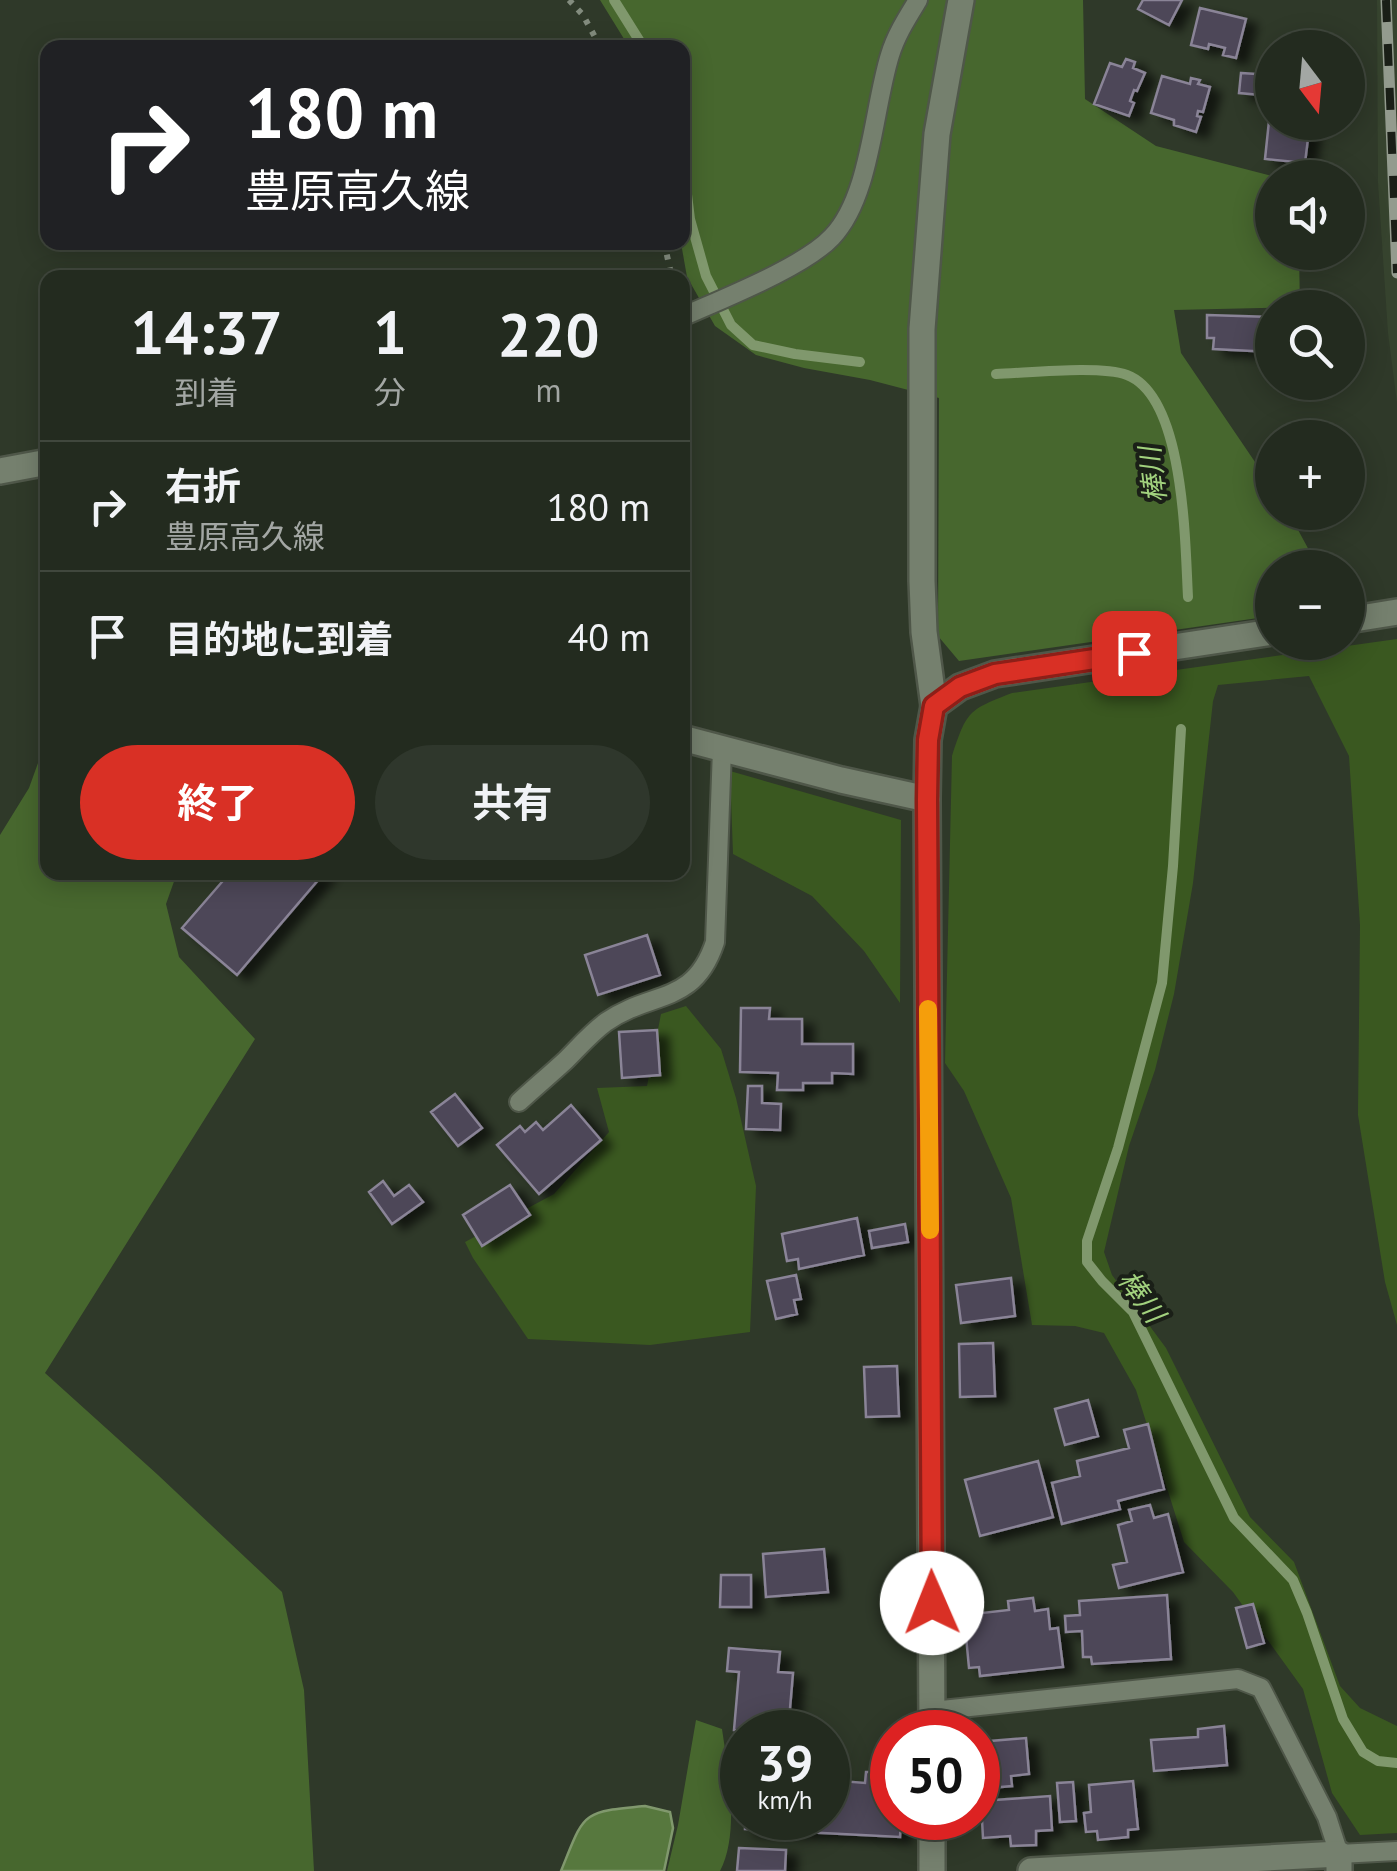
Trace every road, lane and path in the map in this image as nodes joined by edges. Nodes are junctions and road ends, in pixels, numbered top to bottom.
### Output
1 (569, 0) edge
2 (918, 0) edge
3 (961, 0) edge
4 (597, 40) edge
5 (690, 314) edge
6 (40, 464) edge
7 (0, 471) edge
8 (1397, 612) edge
9 (1365, 617) edge
10 (1255, 635) edge
11 (934, 706) junction
12 (690, 740) edge
13 (722, 749) junction
14 (927, 800) junction
15 (519, 1102) dead end
16 (932, 1710) edge
17 (1000, 1712) edge
18 (932, 1840) edge
19 (1397, 1851) edge
20 (1339, 1862) edge
21 (1135, 1868) edge
22 (932, 1871) edge
23 (1031, 1871) edge

1 - 4 path
2 - 5 lane
3 - 11 main road
6 - 7 main road
8 - 9 main road
10 - 11 main road
11 - 14 main road
12 - 13 main road
13 - 14 main road
13 - 15 lane
14 - 16 main road
17 - 20 lane
18 - 22 main road
19 - 20 lane
20 - 21 main road
21 - 23 main road

